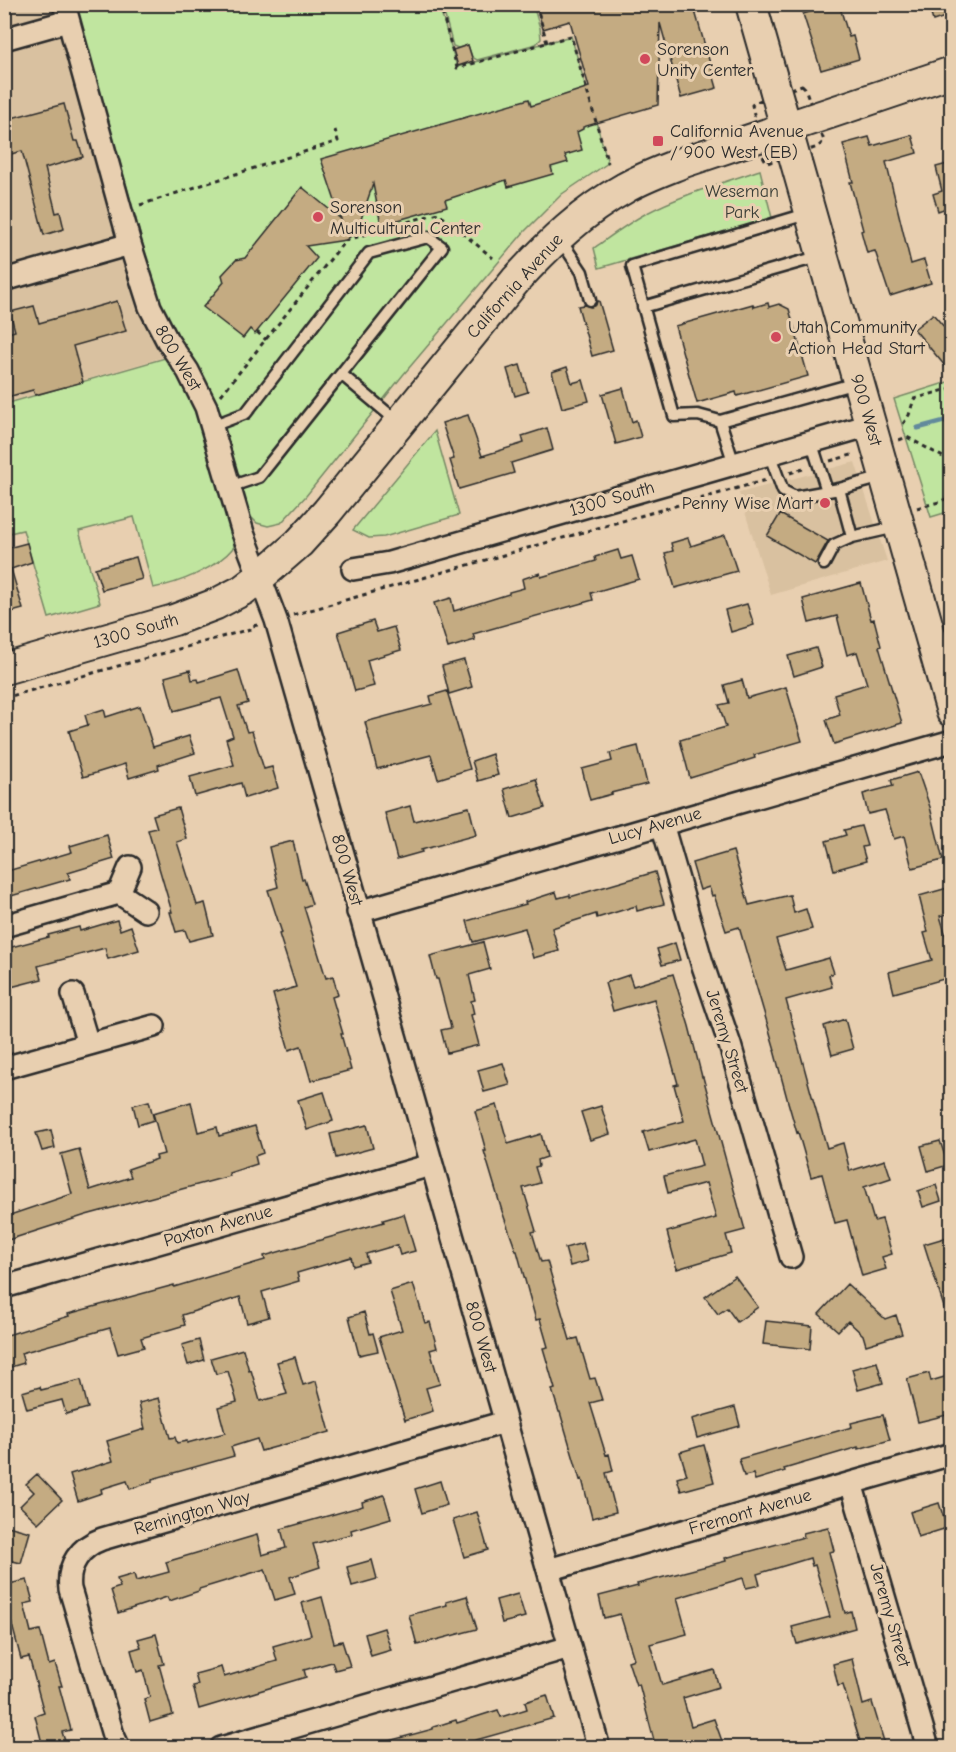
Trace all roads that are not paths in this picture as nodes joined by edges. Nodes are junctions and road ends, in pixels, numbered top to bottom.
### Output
1 (751, 4) edge
2 (66, 13) edge
3 (4, 39) edge
4 (951, 72) edge
5 (786, 126) junction
6 (810, 213) junction
7 (558, 237) junction
8 (130, 244) junction
9 (822, 256) junction
10 (4, 280) edge
11 (590, 300) dead end
12 (643, 307) junction
13 (341, 374) junction
14 (858, 382) junction
15 (720, 422) junction
16 (400, 423) junction
17 (870, 425) junction
18 (212, 426) junction
19 (811, 441) junction
20 (769, 453) junction
21 (734, 464) junction
22 (885, 477) junction
23 (229, 487) junction
24 (839, 489) junction
25 (827, 491) junction
26 (899, 526) junction
27 (852, 537) junction
28 (824, 564) dead end
29 (353, 568) dead end
30 (260, 577) junction
31 (4, 669) edge
32 (951, 712) edge
33 (951, 741) edge
34 (662, 824) junction
35 (130, 867) dead end
36 (119, 893) junction
37 (146, 911) dead end
38 (358, 912) junction
39 (4, 926) edge
40 (73, 994) dead end
41 (154, 1026) dead end
42 (88, 1044) junction
43 (4, 1068) edge
44 (431, 1165) junction
45 (791, 1257) dead end
46 (4, 1287) edge
47 (505, 1422) junction
48 (951, 1454) edge
49 (851, 1483) junction
50 (548, 1570) junction
51 (570, 1647) junction
52 (119, 1748) edge
53 (221, 1748) edge
54 (599, 1748) edge
55 (928, 1748) edge

1 - 5 main road, 900 West
2 - 3 street
2 - 8 street, 800 West
4 - 5 main road, California Avenue
5 - 6 main road, 900 West
5 - 7 main road, California Avenue
6 - 9 main road, 900 West
6 - 12 lane
7 - 11 lane
7 - 16 main road, California Avenue
8 - 10 street
8 - 18 street, 800 West
9 - 12 lane
9 - 14 main road, 900 West
12 - 15 lane
13 - 16 lane
13 - 18 lane
13 - 23 lane
14 - 15 lane
14 - 17 main road, 900 West
15 - 21 lane
16 - 30 main road, California Avenue
17 - 19 street, 1300 South
17 - 22 main road, 900 West
18 - 23 street, 800 West
19 - 20 street, 1300 South
19 - 25 lane
20 - 21 street, 1300 South
20 - 25 lane
21 - 29 street, 1300 South
22 - 24 lane
22 - 26 main road, 900 West
23 - 30 street, 800 West
24 - 25 lane
24 - 27 lane
26 - 27 lane
26 - 32 main road, 900 West
27 - 28 lane
30 - 31 main road, 1300 South
30 - 38 street, 800 West
33 - 34 street, Lucy Avenue
34 - 38 street, Lucy Avenue
34 - 45 street, Jeremy Street
35 - 36 street
36 - 37 street
36 - 39 street
38 - 44 street, 800 West
40 - 42 street
41 - 42 street
42 - 43 street
44 - 46 street, Paxton Avenue
44 - 47 street, 800 West
47 - 50 street, 800 West
47 - 52 street, Remington Way
48 - 49 street, Fremont Avenue
49 - 50 street, Fremont Avenue
49 - 55 street, Jeremy Street
50 - 51 street, 800 West
51 - 53 street
51 - 54 street, 800 West

